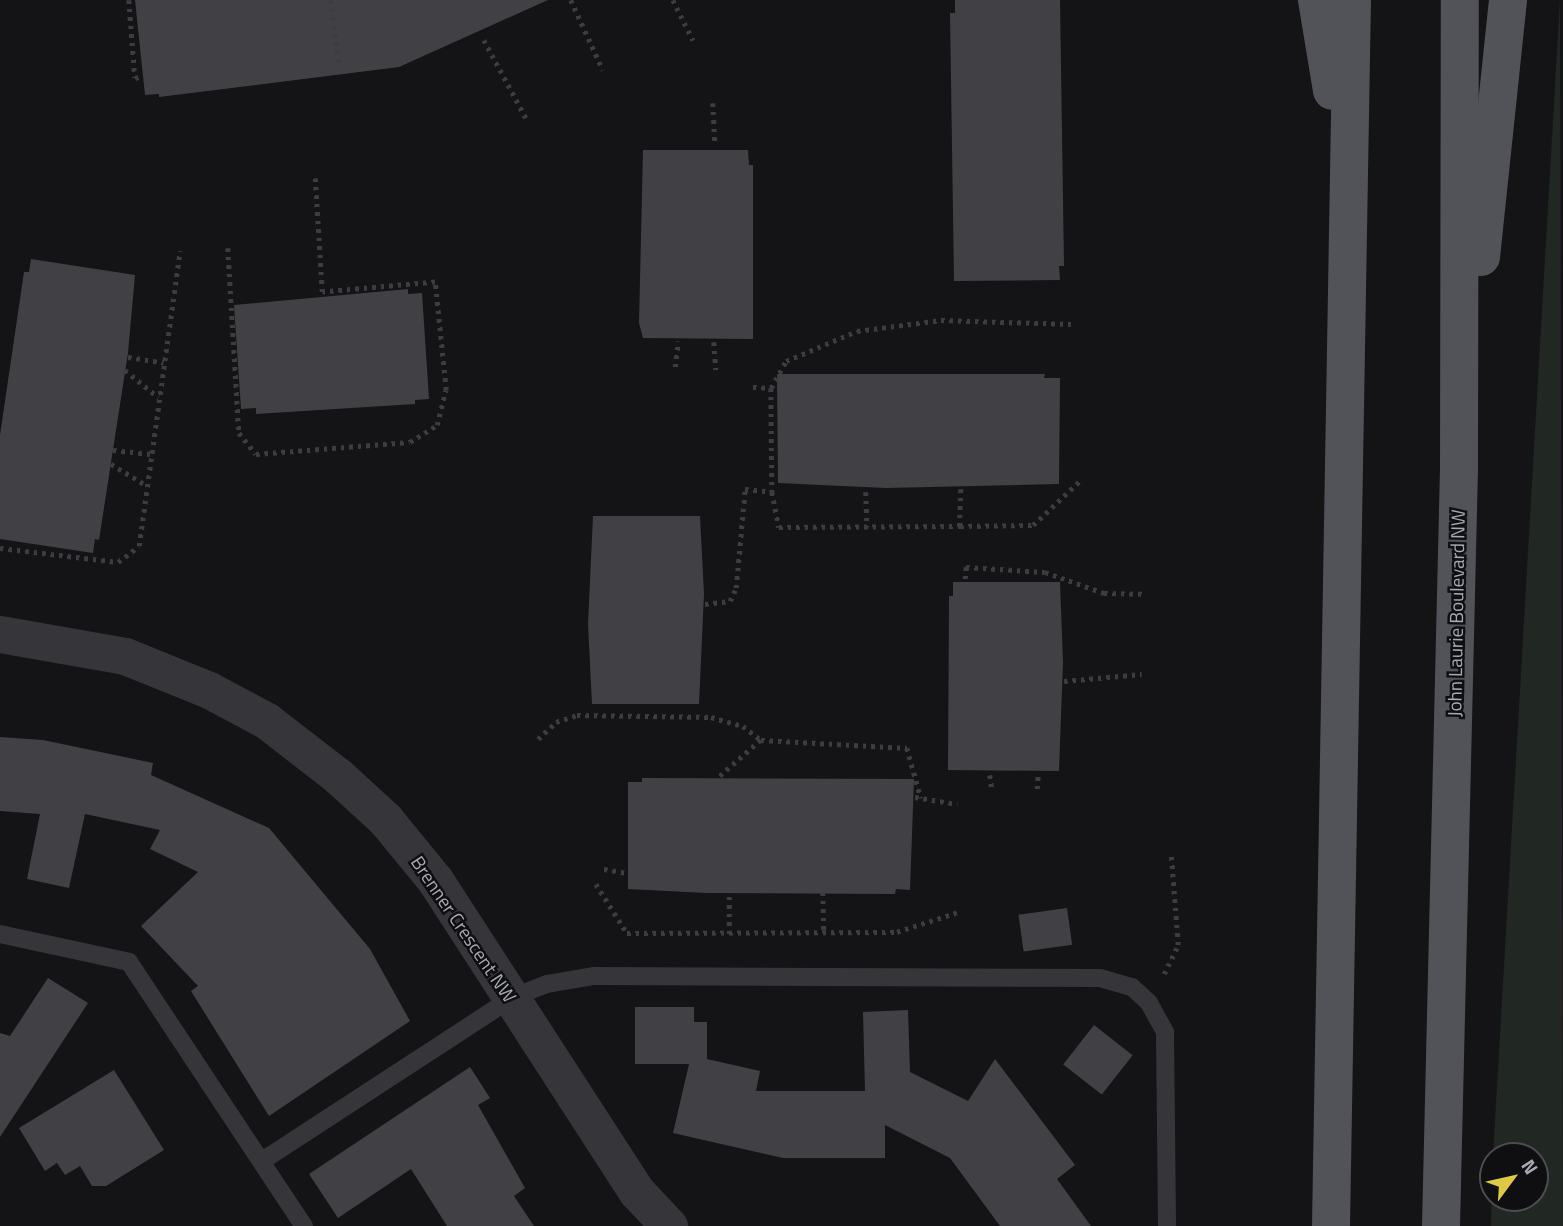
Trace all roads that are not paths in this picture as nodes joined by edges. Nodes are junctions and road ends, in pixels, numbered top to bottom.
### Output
1 (1317, 0) edge
2 (1352, 0) edge
3 (1460, 0) edge
4 (1508, 0) edge
5 (1348, 191) junction
6 (1459, 468) junction
7 (0, 634) edge
8 (0, 934) edge
9 (512, 998) junction
10 (262, 1161) junction
11 (304, 1226) edge
12 (669, 1226) edge
13 (1167, 1226) edge
14 (1331, 1226) edge
15 (1441, 1226) edge

1 - 5 main road
2 - 5 main road
3 - 6 main road, John Laurie Boulevard NW
4 - 6 main road
5 - 14 main road
6 - 15 main road, John Laurie Boulevard NW
7 - 9 street, Brenner Crescent NW
8 - 10 lane
9 - 10 lane
9 - 12 street, Brenner Crescent NW
9 - 13 lane
10 - 11 lane

